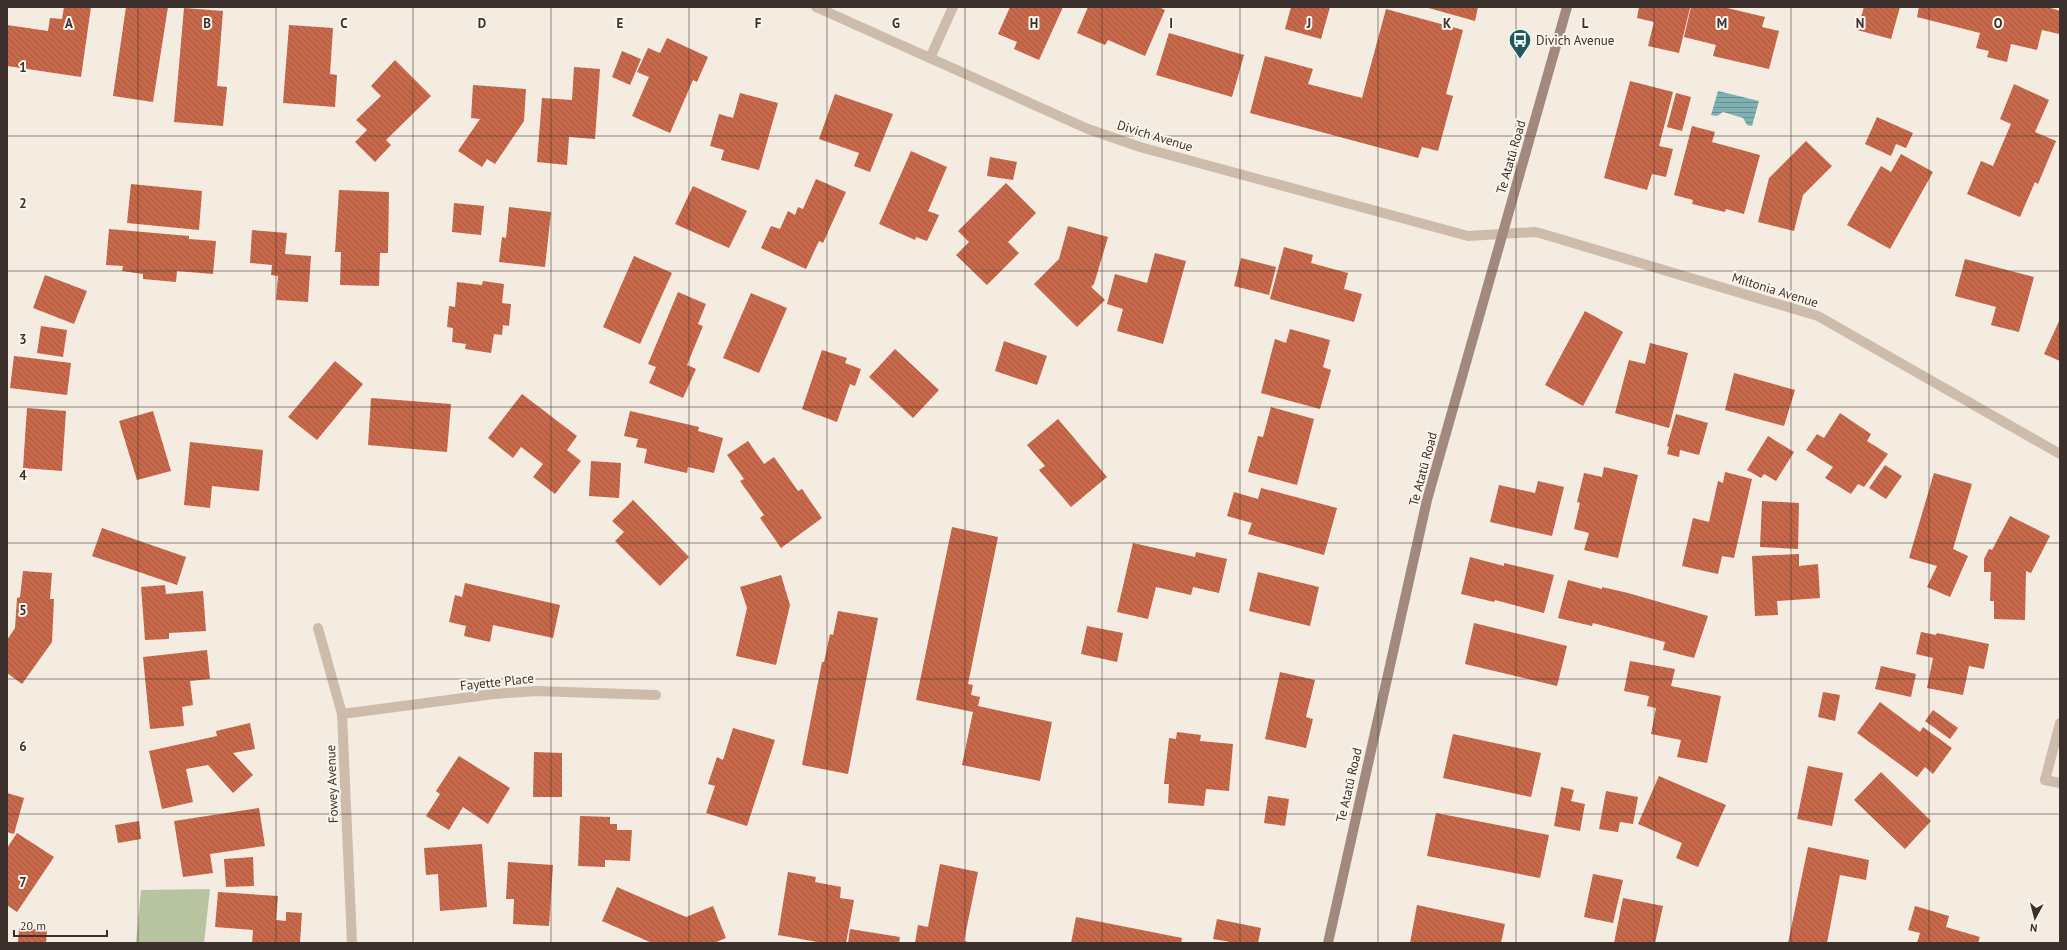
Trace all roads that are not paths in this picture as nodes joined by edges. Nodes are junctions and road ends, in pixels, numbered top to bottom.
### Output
1 (816, 7) edge
2 (953, 7) edge
3 (1567, 7) edge
4 (930, 58) junction
5 (1503, 235) junction
6 (2060, 454) edge
7 (318, 628) dead end
8 (656, 695) dead end
9 (342, 714) junction
10 (2060, 723) edge
11 (2060, 783) edge
12 (352, 943) edge
13 (1328, 943) edge

1 - 4 street, Divich Avenue
2 - 4 street
3 - 5 main road, Te Atatū Road
4 - 5 street, Divich Avenue
5 - 6 street, Miltonia Avenue
5 - 13 main road, Te Atatū Road
7 - 9 street, Fowey Avenue
8 - 9 street, Fayette Place
9 - 12 street, Fowey Avenue
10 - 11 street

